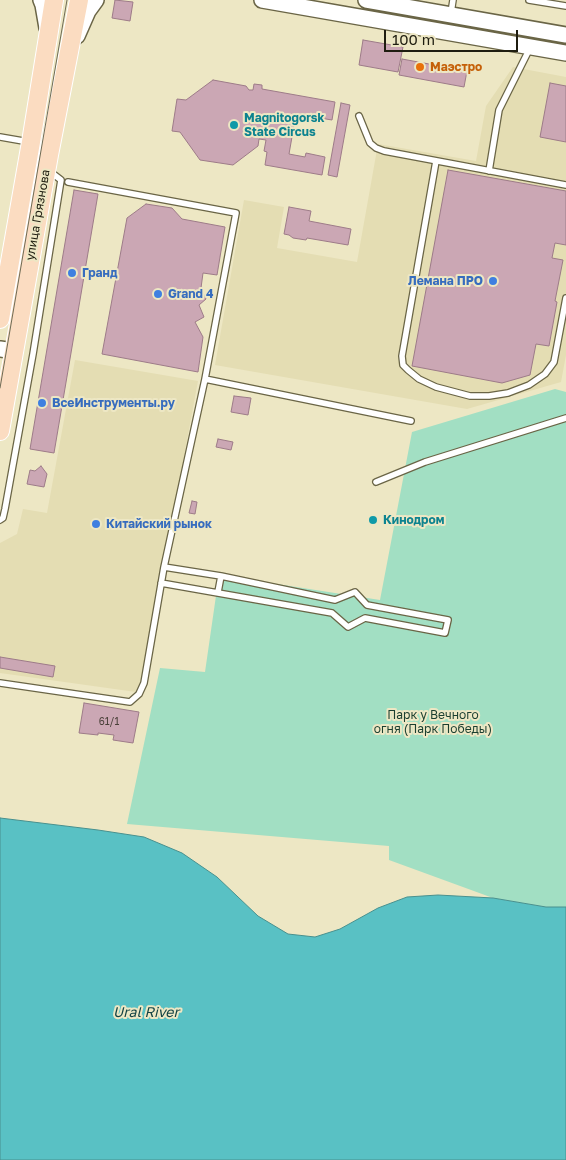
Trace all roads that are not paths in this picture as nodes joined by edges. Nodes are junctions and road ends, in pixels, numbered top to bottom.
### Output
1 (41, 0) edge
2 (54, 0) edge
3 (79, 0) edge
4 (96, 0) edge
5 (262, 0) edge
6 (366, 0) edge
7 (529, 0) edge
8 (566, 6) edge
9 (452, 8) edge
10 (566, 35) edge
11 (48, 37) junction
12 (530, 47) junction
13 (69, 54) junction
14 (566, 54) edge
15 (359, 116) dead end
16 (0, 137) edge
17 (31, 142) junction
18 (436, 161) junction
19 (47, 169) junction
20 (489, 170) junction
21 (68, 182) dead end
22 (566, 185) edge
23 (566, 298) edge
24 (0, 319) edge
25 (7, 350) edge
26 (33, 354) junction
27 (205, 379) junction
28 (566, 418) edge
29 (411, 421) dead end
30 (0, 431) edge
31 (376, 482) dead end
32 (0, 520) edge
33 (164, 567) junction
34 (221, 576) junction
35 (161, 583) junction
36 (218, 592) junction
37 (335, 600) junction
38 (366, 605) junction
39 (332, 613) junction
40 (364, 618) junction
41 (0, 683) edge

1 - 11 main road
2 - 11 main road, улица Грязнова
3 - 13 main road, улица Грязнова
4 - 13 main road
5 - 12 main road
6 - 9 main road
7 - 8 lane
9 - 10 main road
11 - 17 main road, улица Грязнова
12 - 14 main road
12 - 20 lane
13 - 19 main road, улица Грязнова
15 - 18 lane
16 - 17 lane
17 - 24 main road, улица Грязнова
18 - 20 lane
18 - 23 lane
19 - 25 main road, улица Грязнова
19 - 26 lane
20 - 22 lane
21 - 27 lane
25 - 26 lane
25 - 30 main road, улица Грязнова
26 - 32 lane
27 - 29 lane
27 - 33 lane
28 - 31 lane
33 - 34 lane
33 - 35 lane
34 - 36 lane
34 - 37 lane
35 - 36 lane
35 - 41 lane
36 - 39 lane
37 - 38 lane
37 - 39 lane
38 - 40 lane
38 - 40 lane
39 - 40 lane

